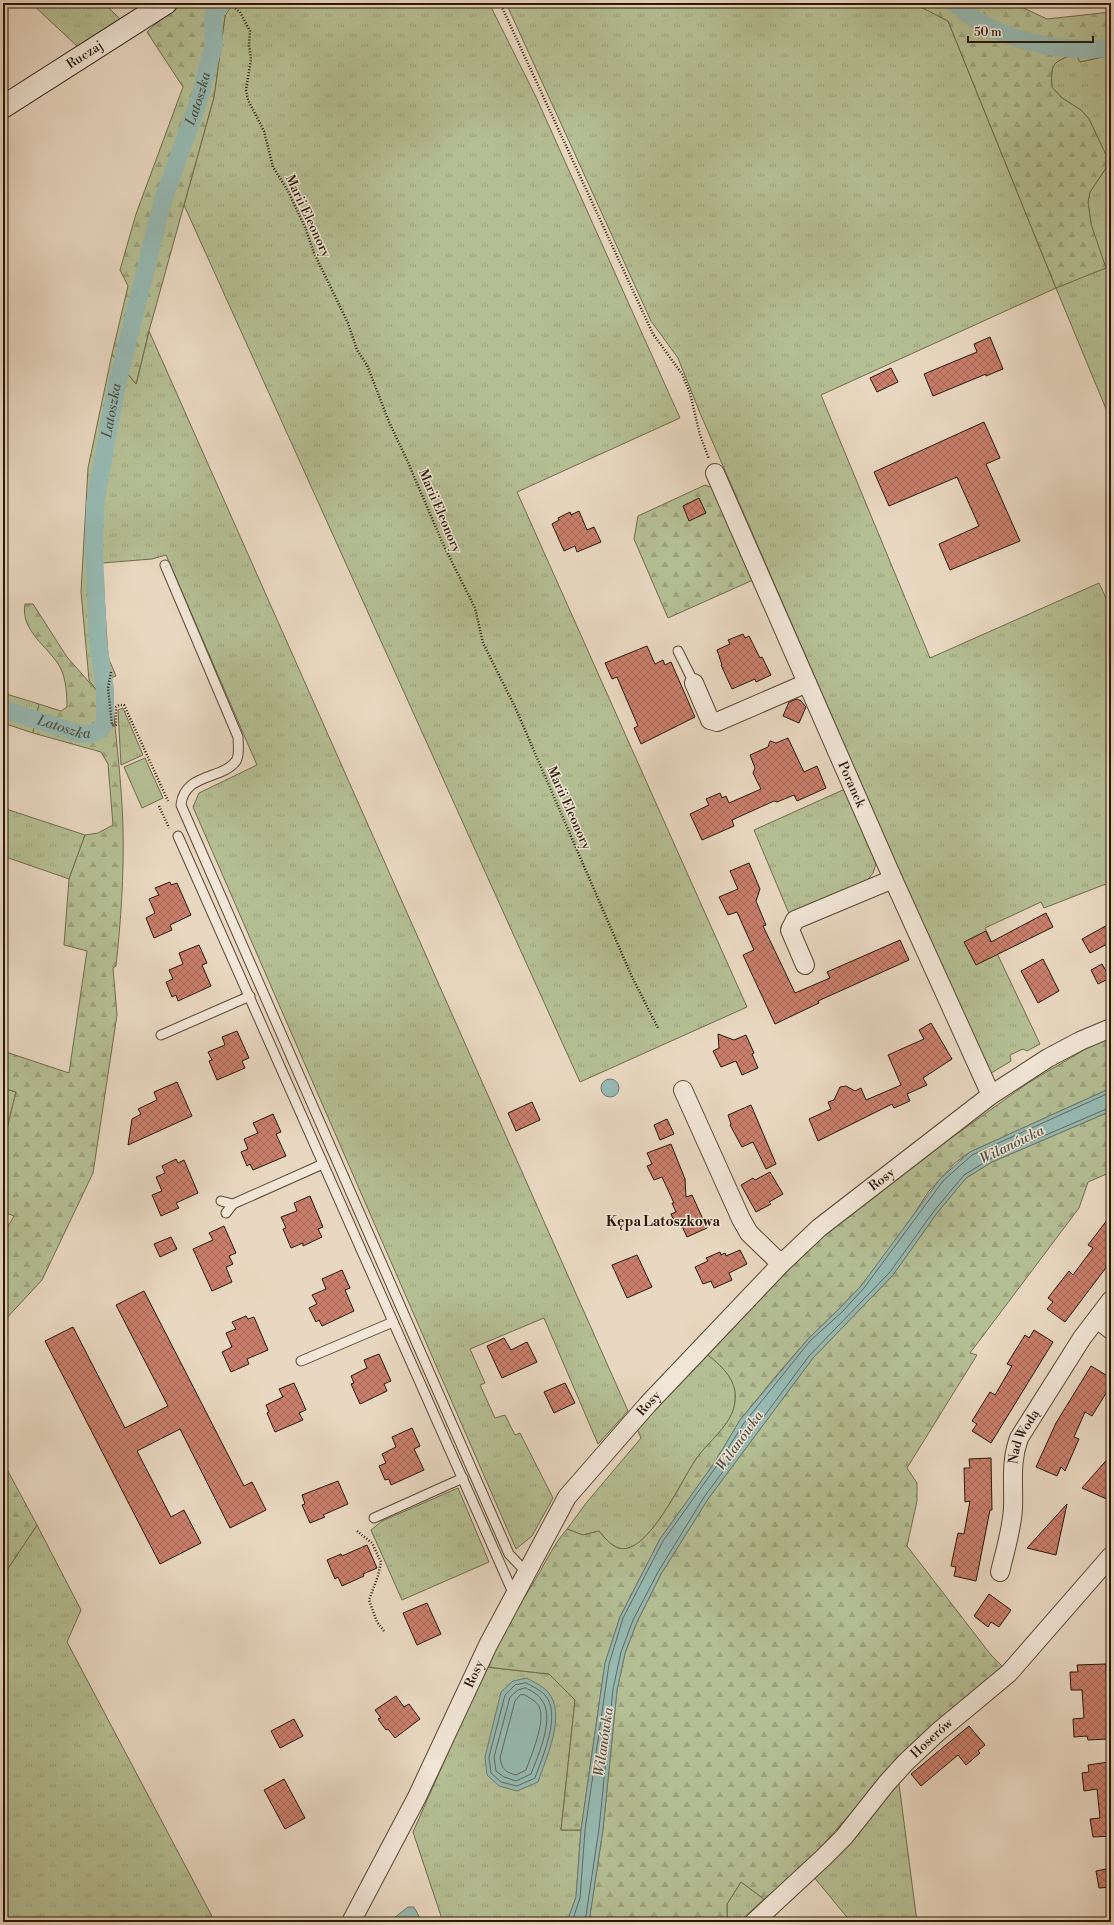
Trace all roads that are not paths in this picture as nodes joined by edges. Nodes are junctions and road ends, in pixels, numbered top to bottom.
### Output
1 (166, 3) edge
2 (3, 107) edge
3 (715, 473) road end
4 (165, 565) dead end
5 (678, 651) dead end
6 (694, 683) joint
7 (807, 683) junction
8 (178, 836) road end
9 (893, 879) junction
10 (805, 965) dead end
11 (250, 996) junction
12 (1111, 1028) edge
13 (161, 1035) dead end
14 (683, 1090) dead end
15 (991, 1095) junction
16 (323, 1164) junction
17 (221, 1201) dead end
18 (233, 1204) junction
19 (226, 1213) dead end
20 (781, 1264) junction
21 (1111, 1300) edge
22 (1097, 1319) junction
23 (393, 1322) junction
24 (1111, 1330) edge
25 (300, 1361) dead end
26 (463, 1478) junction
27 (374, 1518) dead end
28 (1111, 1556) edge
29 (1000, 1572) dead end
30 (527, 1573) junction
31 (514, 1597) junction
32 (351, 1922) edge
33 (754, 1922) edge

1 - 2 street, Ruczaj
3 - 7 street, Poranek
4 - 30 lane
5 - 6 lane
6 - 7 street
7 - 9 street, Poranek
8 - 11 lane
9 - 10 street
9 - 15 street, Poranek
11 - 13 lane
11 - 16 lane
12 - 15 street, Rosy
14 - 20 street
15 - 20 street, Rosy
16 - 18 lane
16 - 23 lane
17 - 18 lane
18 - 19 lane
20 - 30 street, Rosy
21 - 22 street, Nad Wodą
22 - 24 street
22 - 29 street, Nad Wodą
23 - 25 lane
23 - 26 lane
26 - 27 lane
26 - 31 lane
28 - 33 street, Hoserów
30 - 31 street, Rosy
31 - 32 street, Rosy

